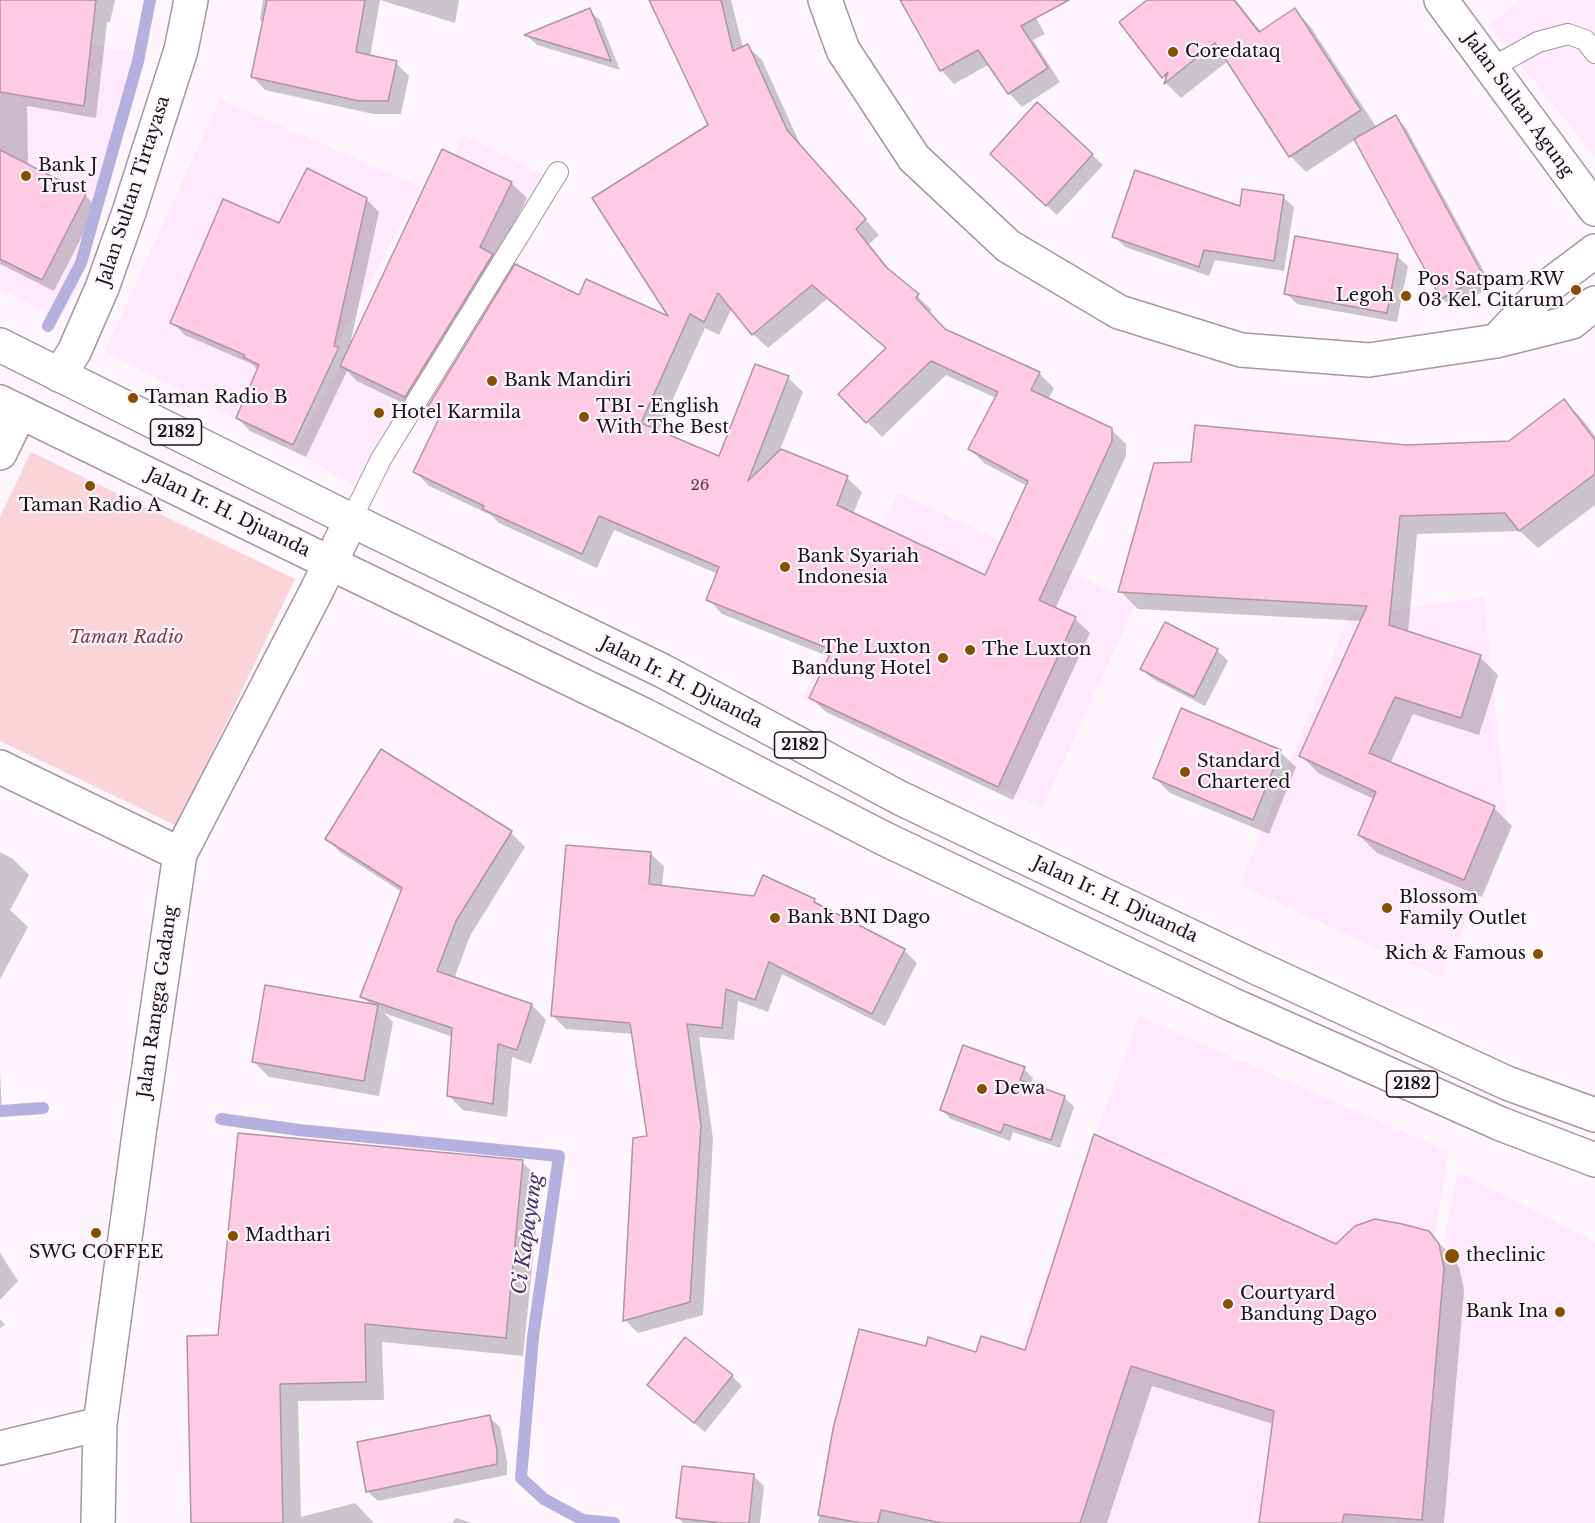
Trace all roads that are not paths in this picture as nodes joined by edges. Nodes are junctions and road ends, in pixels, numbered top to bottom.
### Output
1 (191, 0) edge
2 (825, 0) edge
3 (1441, 0) edge
4 (1595, 53) edge
5 (1491, 68) junction
6 (558, 172) dead end
7 (1595, 209) edge
8 (1595, 251) edge
9 (1595, 303) edge
10 (1496, 341) junction
11 (0, 345) edge
12 (59, 375) junction
13 (10, 407) edge
14 (0, 453) edge
15 (351, 520) junction
16 (330, 563) junction
17 (0, 767) edge
18 (180, 854) junction
19 (1251, 964) junction
20 (1231, 1004) junction
21 (1595, 1115) edge
22 (1595, 1160) edge
23 (100, 1424) junction
24 (0, 1448) edge
25 (98, 1523) edge

1 - 12 main road, Jalan Sultan Tirtayasa
2 - 10 main road
3 - 5 main road, Jalan Sultan Agung
4 - 5 lane
5 - 7 main road, Jalan Sultan Agung
6 - 15 lane
8 - 10 main road
9 - 10 main road
11 - 12 main road, Jalan Ir. H. Djuanda / 2182
12 - 15 main road, Jalan Ir. H. Djuanda / 2182
13 - 14 main road
13 - 16 main road, Jalan Ir. H. Djuanda / 2182
15 - 16 main road, Jalan Rangga Gadang
15 - 19 main road, Jalan Ir. H. Djuanda / 2182
16 - 18 main road, Jalan Rangga Gadang
16 - 20 main road, Jalan Ir. H. Djuanda / 2182
17 - 18 main road
18 - 23 main road, Jalan Rangga Gadang
19 - 20 main road
19 - 21 main road, Jalan Ir. H. Djuanda / 2182
20 - 22 main road, Jalan Ir. H. Djuanda / 2182
23 - 24 main road
23 - 25 main road, Jalan Rangga Gadang

